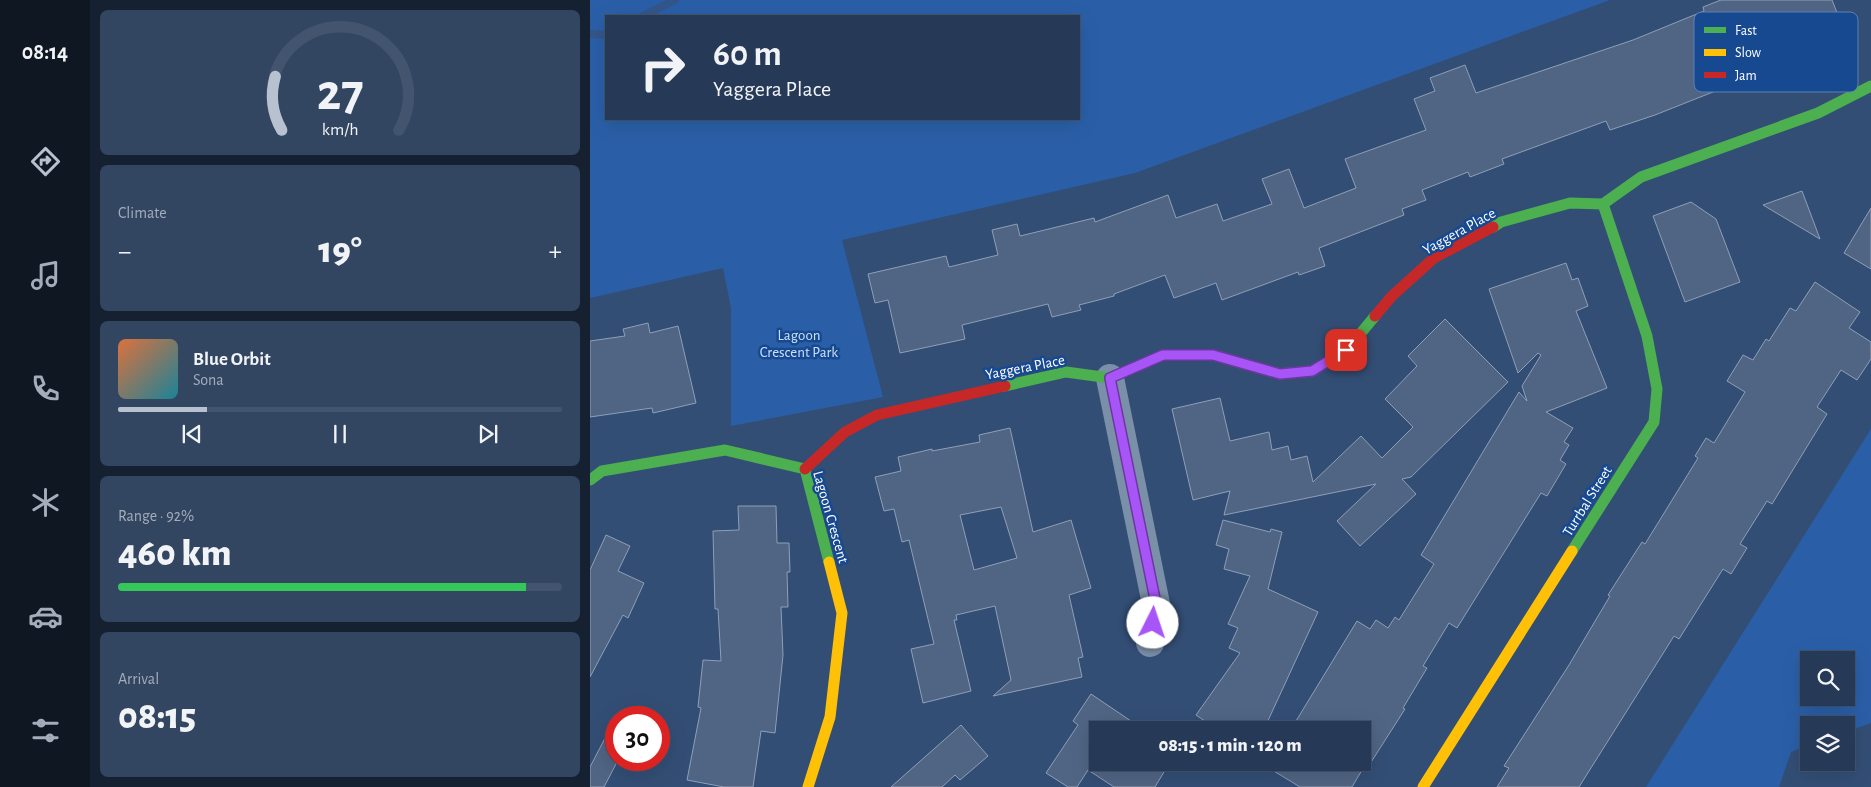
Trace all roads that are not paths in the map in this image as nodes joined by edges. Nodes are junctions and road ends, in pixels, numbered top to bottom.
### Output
1 (1871, 86) edge
2 (1603, 204) junction
3 (1110, 378) junction
4 (805, 469) junction
5 (590, 480) edge
6 (1150, 643) dead end
7 (808, 787) edge
8 (1423, 787) edge

1 - 2 street
2 - 3 street, Yaggera Place
2 - 8 street, Turrbal Street
3 - 4 street, Yaggera Place
3 - 6 street
4 - 5 street, Lagoon Crescent
4 - 7 street, Lagoon Crescent

